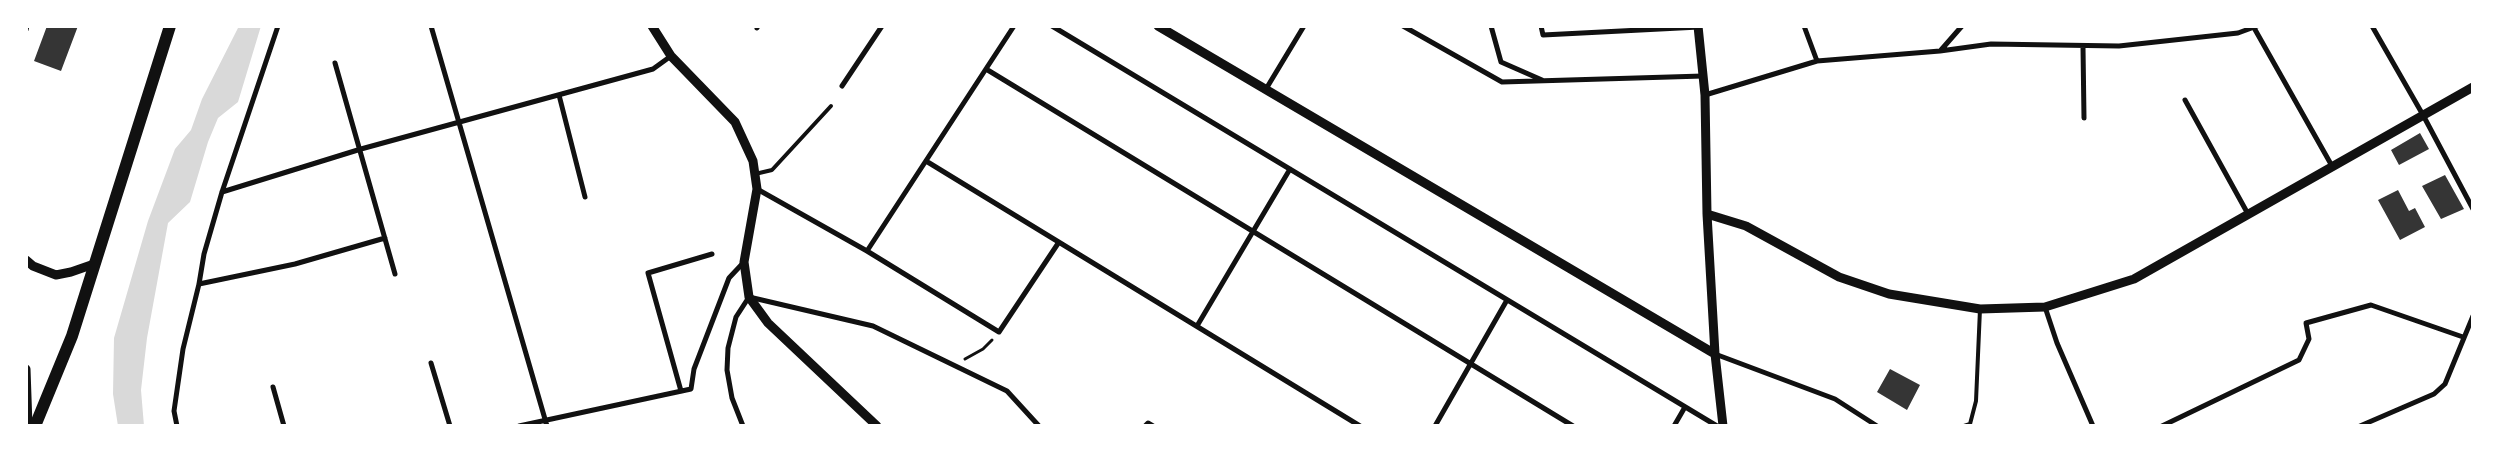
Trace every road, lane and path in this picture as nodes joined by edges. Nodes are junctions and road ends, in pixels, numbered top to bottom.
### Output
1 (27, 26) edge
2 (170, 26) edge
3 (278, 26) edge
4 (431, 26) edge
5 (652, 26) edge
6 (882, 26) edge
7 (1014, 26) edge
8 (1052, 26) edge
9 (1158, 26) edge
10 (1304, 26) edge
11 (1403, 26) edge
12 (1490, 26) edge
13 (1541, 26) edge
14 (1804, 26) edge
15 (1962, 26) edge
16 (2372, 26) edge
17 (1699, 27) edge
18 (2255, 27) edge
19 (26, 30) edge
20 (2083, 46) junction
21 (1940, 51) junction
22 (671, 56) junction
23 (1817, 61) junction
24 (335, 63) dead end
25 (986, 69) junction
26 (1703, 76) junction
27 (1546, 81) junction
28 (842, 86) dead end
29 (2473, 87) edge
30 (1266, 90) junction
31 (559, 95) junction
32 (1705, 95) junction
33 (2185, 100) dead end
34 (831, 106) dead end
35 (2423, 115) junction
36 (2084, 118) dead end
37 (459, 122) junction
38 (361, 149) junction
39 (926, 161) junction
40 (2332, 166) junction
41 (1290, 169) junction
42 (755, 174) junction
43 (757, 189) junction
44 (222, 192) junction
45 (585, 197) dead end
46 (2473, 209) edge
47 (1707, 214) junction
48 (2248, 214) junction
49 (1254, 232) junction
50 (385, 238) junction
51 (1059, 242) junction
52 (867, 252) junction
53 (712, 254) dead end
54 (26, 260) edge
55 (744, 262) junction
56 (94, 264) junction
57 (395, 274) dead end
58 (199, 284) junction
59 (749, 297) junction
60 (1507, 300) junction
61 (2045, 307) junction
62 (1980, 309) junction
63 (2473, 316) edge
64 (1197, 326) junction
65 (999, 332) junction
66 (2462, 338) junction
67 (1715, 354) junction
68 (431, 363) dead end
69 (1471, 364) junction
70 (957, 367) junction
71 (26, 369) edge
72 (273, 387) dead end
73 (681, 391) junction
74 (1685, 406) junction
75 (546, 423) edge
76 (28, 426) edge
77 (35, 426) edge
78 (177, 426) edge
79 (284, 426) edge
80 (450, 426) edge
81 (519, 426) edge
82 (743, 426) edge
83 (877, 426) edge
84 (1039, 426) edge
85 (1145, 426) edge
86 (1153, 426) edge
87 (1360, 426) edge
88 (1435, 426) edge
89 (1573, 426) edge
90 (1674, 426) edge
91 (1717, 426) edge
92 (1723, 426) edge
93 (1877, 426) edge
94 (1964, 426) edge
95 (2093, 426) edge
96 (2162, 426) edge
97 (2360, 426) edge

1 - 19 street
2 - 56 main road
3 - 44 street
4 - 37 street
5 - 22 street
6 - 28 street
7 - 25 street
8 - 41 street
9 - 30 street
10 - 30 street
11 - 27 street
12 - 27 street
13 - 17 street
14 - 23 street
15 - 21 street
16 - 35 street
17 - 26 street
18 - 20 street
18 - 40 street
20 - 21 street
20 - 36 street
21 - 23 street
22 - 31 street
22 - 42 street
23 - 32 street
24 - 38 street
25 - 39 street
25 - 49 street
26 - 27 street
26 - 32 street
29 - 35 street
30 - 67 street
31 - 37 street
31 - 45 street
32 - 47 street
33 - 48 street
34 - 42 lane
35 - 40 street
35 - 46 street
37 - 38 street
37 - 75 street
38 - 44 street
38 - 50 street
39 - 51 street
39 - 52 street
40 - 48 street
41 - 49 street
41 - 60 street
42 - 43 street
43 - 52 street
43 - 55 street
44 - 58 street
47 - 62 street
47 - 67 street
48 - 61 street
49 - 64 street
49 - 69 street
50 - 57 street
50 - 58 street
51 - 64 street
51 - 65 street
52 - 65 street
53 - 73 street
54 - 56 street
55 - 59 street
55 - 73 street
56 - 77 main road
58 - 78 street
59 - 70 street
59 - 82 street
59 - 83 street
60 - 69 street
60 - 74 street
61 - 62 street
61 - 95 street
62 - 94 lane
63 - 66 street
64 - 87 street
65 - 70 path
66 - 96 street
66 - 97 street
67 - 92 street
67 - 93 street
68 - 80 street
69 - 88 street
69 - 89 street
70 - 84 street
71 - 76 street
72 - 79 street
73 - 75 street
74 - 90 street
74 - 91 street
75 - 81 street
85 - 86 street

